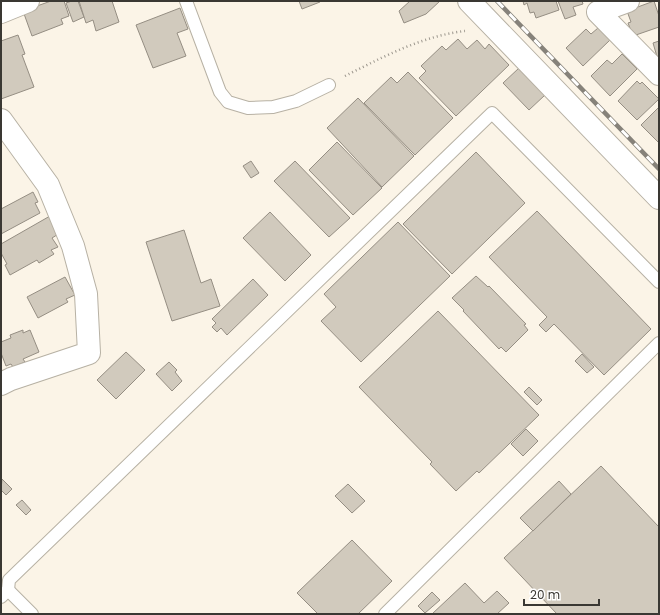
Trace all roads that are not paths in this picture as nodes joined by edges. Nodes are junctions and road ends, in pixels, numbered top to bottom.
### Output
1 (28, 1) edge
2 (186, 1) edge
3 (469, 1) edge
4 (628, 1) edge
5 (1, 12) edge
6 (659, 74) edge
7 (329, 84) road end
8 (1, 120) edge
9 (659, 198) edge
10 (659, 282) edge
11 (659, 343) edge
12 (1, 384) edge
13 (5, 594) edge
14 (32, 614) edge
15 (385, 614) edge

1 - 5 street
2 - 7 lane
3 - 9 street
4 - 6 street
8 - 12 street
10 - 13 lane
11 - 15 lane
13 - 14 lane

